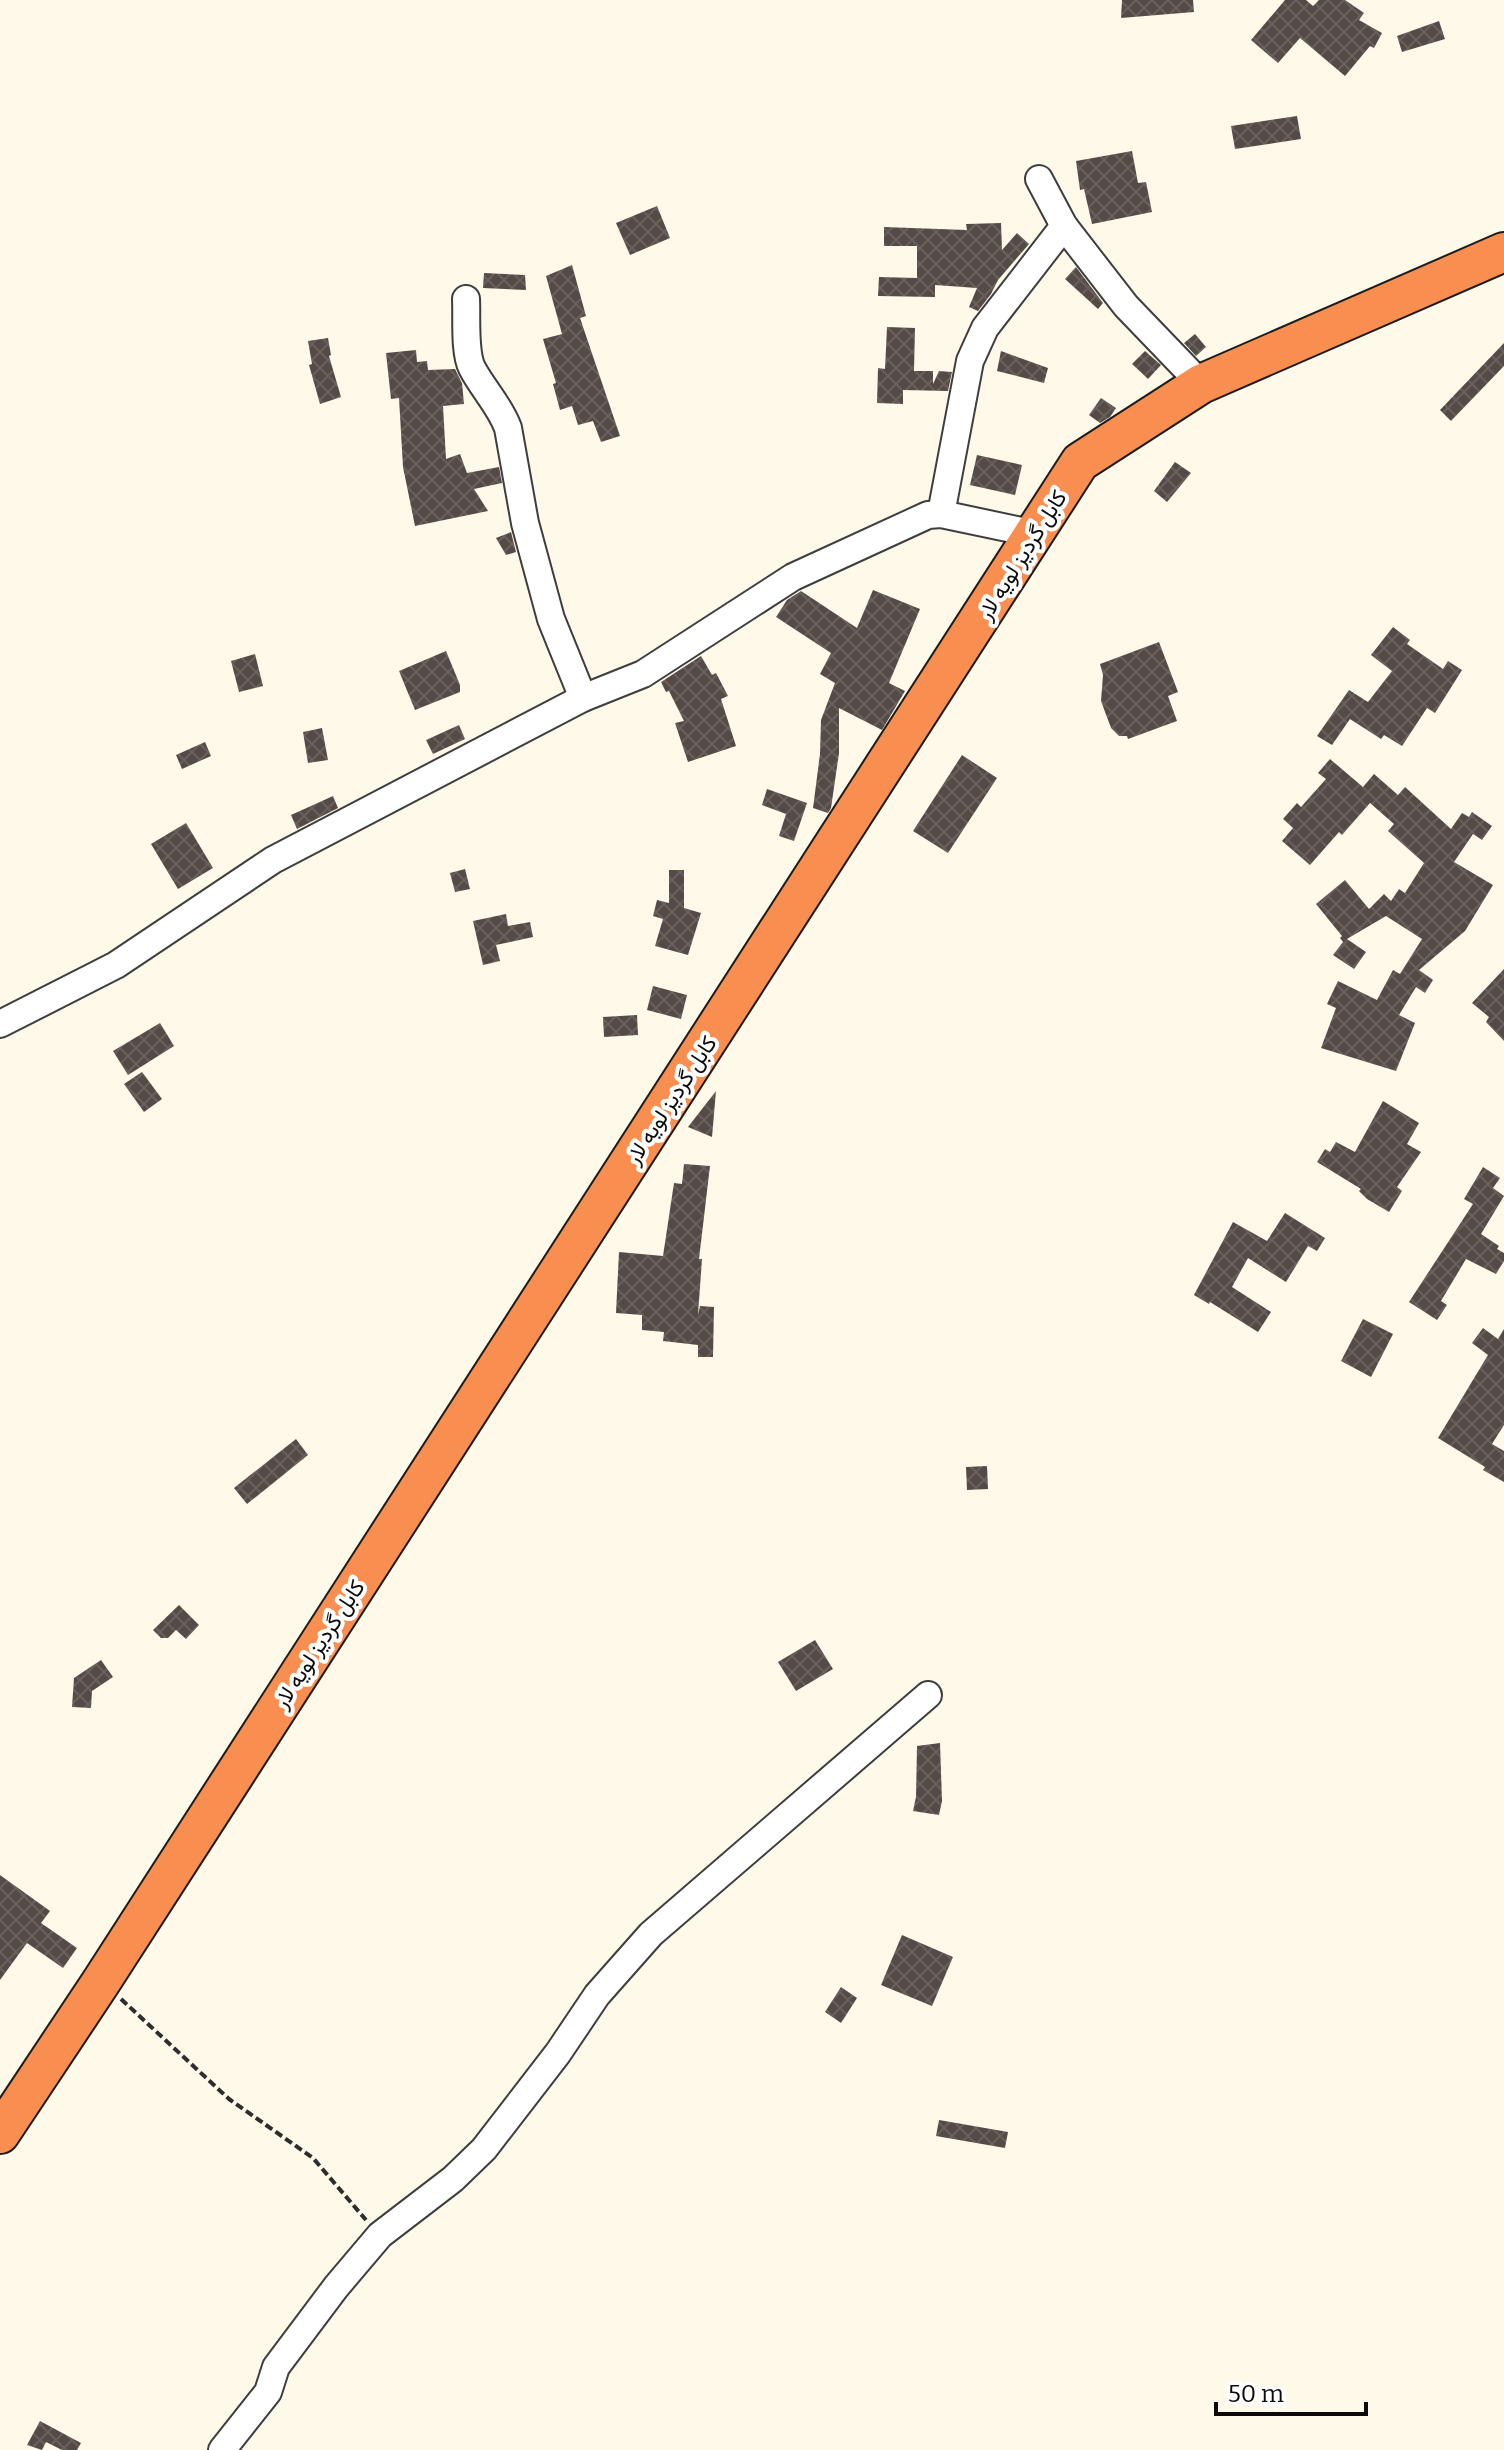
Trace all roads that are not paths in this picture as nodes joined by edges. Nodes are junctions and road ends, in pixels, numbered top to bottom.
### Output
1 (1039, 179) dead end
2 (1064, 226) junction
3 (1504, 252) edge
4 (466, 299) dead end
5 (1201, 384) junction
6 (941, 514) junction
7 (1036, 534) junction
8 (583, 698) junction
9 (0, 1024) edge
10 (928, 1695) dead end
11 (0, 2134) edge
12 (222, 2450) edge

1 - 2 street
2 - 5 street
2 - 6 street
3 - 5 highway, کابل گردیز لویه لار
4 - 8 street
5 - 7 highway, کابل گردیز لویه لار
6 - 7 street
6 - 8 street
7 - 11 highway, کابل گردیز لویه لار
8 - 9 street
10 - 12 street

